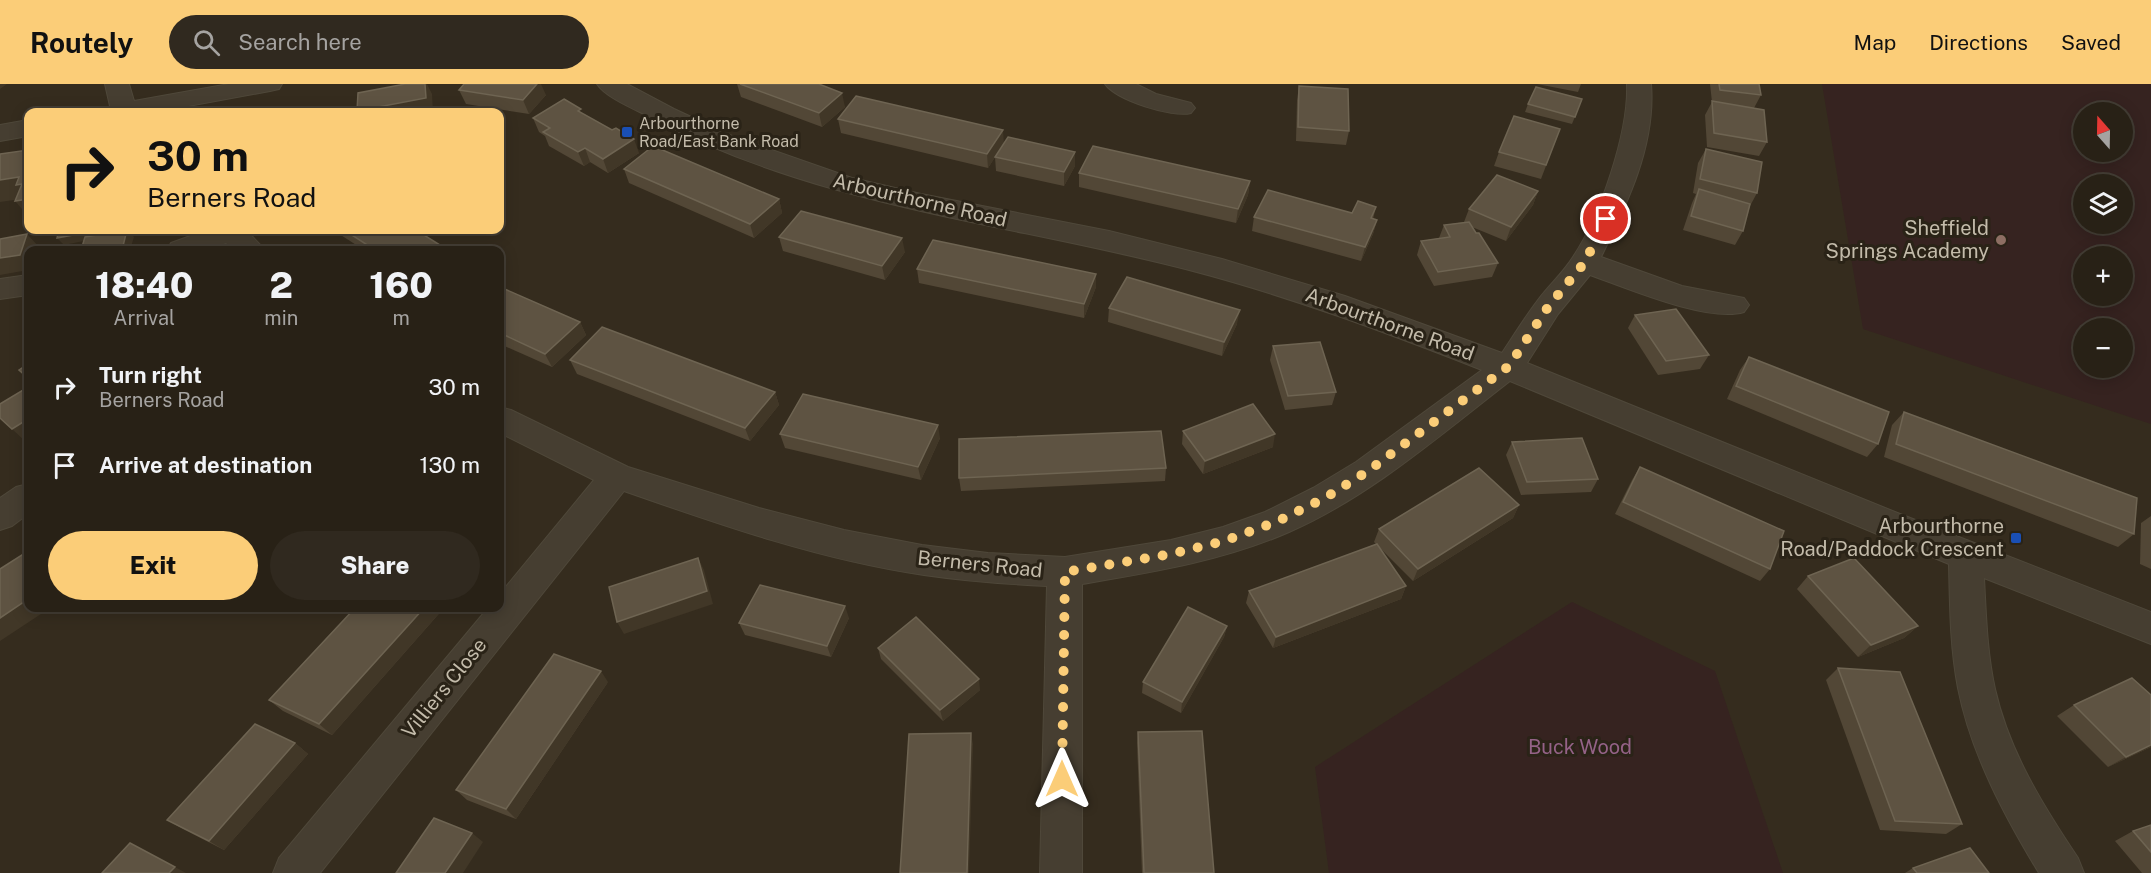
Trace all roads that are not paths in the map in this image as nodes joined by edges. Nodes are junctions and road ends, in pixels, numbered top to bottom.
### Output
1 (117, 84) edge
2 (270, 84) edge
3 (609, 84) edge
4 (1118, 84) edge
5 (1639, 84) edge
6 (174, 107) edge
7 (120, 108) edge
8 (1182, 108) dead end
9 (24, 129) edge
10 (0, 133) edge
11 (219, 234) edge
12 (233, 234) edge
13 (191, 246) edge
14 (247, 246) edge
15 (1585, 262) junction
16 (24, 286) edge
17 (0, 289) edge
18 (1734, 305) dead end
19 (1509, 366) junction
20 (504, 421) edge
21 (617, 476) junction
22 (24, 500) edge
23 (0, 516) edge
24 (1966, 557) junction
25 (1065, 572) junction
26 (2151, 628) edge
27 (294, 873) edge
28 (1061, 873) edge
29 (2063, 873) edge

1 - 7 street
2 - 6 street
3 - 19 street, Arbourthorne Road
4 - 8 street
5 - 15 street, Berners Road
9 - 10 street
11 - 13 street
12 - 14 street
15 - 18 street
15 - 19 street, Berners Road
16 - 17 street
19 - 24 street, Arbourthorne Road
19 - 25 street, Berners Road
20 - 21 street, Berners Road
21 - 25 street, Berners Road
21 - 27 street, Villiers Close
22 - 23 street
24 - 26 street, Arbourthorne Road
24 - 29 street
25 - 28 street

